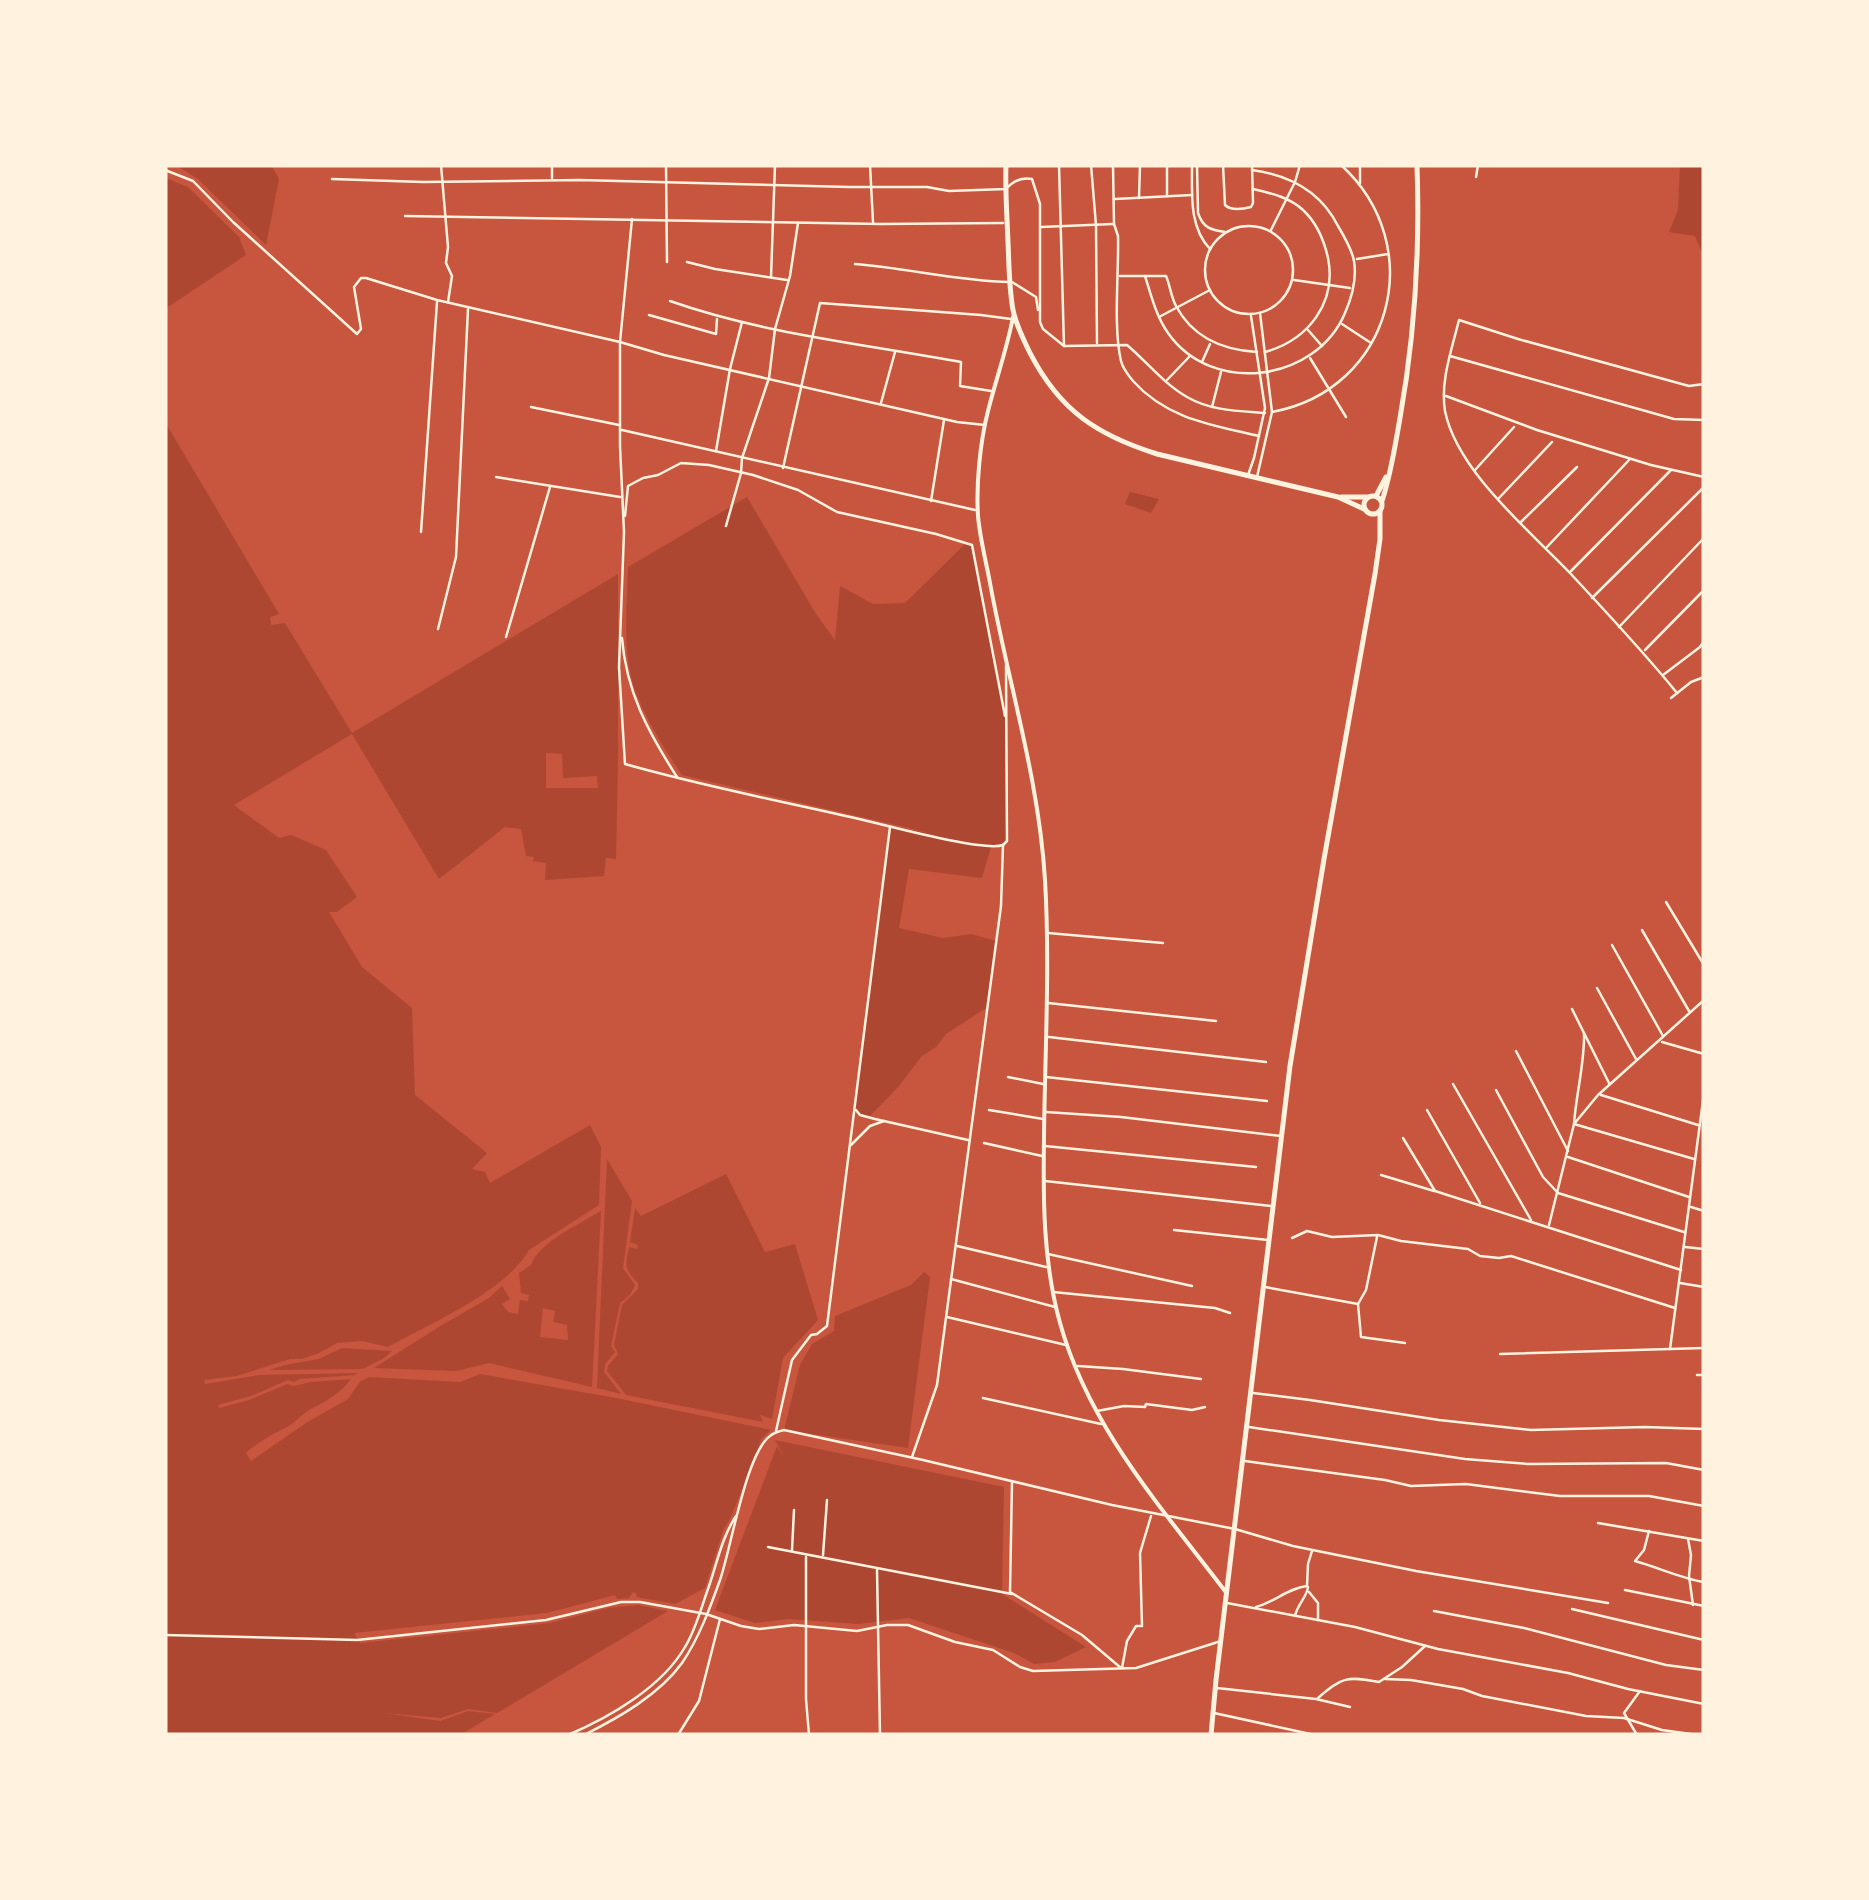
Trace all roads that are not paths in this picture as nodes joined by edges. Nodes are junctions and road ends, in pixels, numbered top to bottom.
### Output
1 (441, 165) edge
2 (552, 165) edge
3 (666, 165) edge
4 (775, 165) edge
5 (870, 165) edge
6 (1006, 165) edge
7 (1059, 165) edge
8 (1092, 165) edge
9 (1113, 165) edge
10 (1140, 165) edge
11 (1167, 165) edge
12 (1195, 165) edge
13 (1223, 165) edge
14 (1300, 165) edge
15 (1341, 165) edge
16 (1360, 165) edge
17 (1418, 165) edge
18 (1478, 165) edge
19 (1252, 167) edge
20 (165, 170) edge
21 (1476, 177) dead end
22 (332, 179) dead end
23 (552, 180) junction
24 (441, 181) junction
25 (666, 182) junction
26 (1295, 182) junction
27 (775, 184) junction
28 (1360, 185) junction
29 (870, 188) junction
30 (1252, 188) junction
31 (1006, 189) junction
32 (1192, 195) junction
33 (1114, 198) junction
34 (1140, 198) junction
35 (1166, 198) junction
36 (1286, 199) junction
37 (405, 216) dead end
38 (446, 217) junction
39 (632, 219) junction
40 (668, 219) junction
41 (775, 221) junction
42 (798, 221) junction
43 (873, 223) junction
44 (1007, 224) junction
45 (1114, 224) junction
46 (1096, 225) junction
47 (1038, 227) junction
48 (1061, 227) junction
49 (1270, 231) junction
50 (1226, 232) junction
51 (1210, 249) junction
52 (1390, 254) junction
53 (1354, 260) junction
54 (667, 262) dead end
55 (687, 262) dead end
56 (855, 264) dead end
57 (1119, 276) junction
58 (1145, 276) junction
59 (771, 277) junction
60 (789, 280) junction
61 (1010, 280) junction
62 (1292, 280) junction
63 (1331, 286) junction
64 (1353, 289) junction
65 (1209, 290) junction
66 (437, 300) junction
67 (670, 301) dead end
68 (448, 303) junction
69 (1177, 307) junction
70 (468, 308) junction
71 (1260, 313) junction
72 (648, 315) dead end
73 (1250, 315) junction
74 (1013, 316) junction
75 (1159, 317) junction
76 (717, 318) junction
77 (742, 322) junction
78 (1040, 322) junction
79 (1340, 323) junction
80 (775, 329) junction
81 (1307, 330) junction
82 (814, 337) junction
83 (620, 342) junction
84 (1211, 342) junction
85 (1371, 343) junction
86 (1118, 345) junction
87 (1064, 346) junction
88 (1097, 346) junction
89 (1322, 346) junction
90 (895, 351) junction
91 (1257, 352) junction
92 (1264, 352) junction
93 (1190, 356) junction
94 (1310, 356) junction
95 (1450, 356) junction
96 (1202, 362) junction
97 (730, 369) junction
98 (1222, 370) junction
99 (1268, 372) junction
100 (1260, 373) junction
101 (769, 378) junction
102 (1166, 381) junction
103 (1704, 384) edge
104 (803, 386) junction
105 (1328, 388) junction
106 (994, 392) junction
107 (1444, 396) junction
108 (881, 403) junction
109 (531, 407) dead end
110 (1212, 407) junction
111 (1272, 412) junction
112 (1265, 413) junction
113 (1346, 417) dead end
114 (944, 419) junction
115 (1704, 420) edge
116 (985, 425) junction
117 (1514, 427) dead end
118 (620, 428) junction
119 (1260, 436) junction
120 (1552, 442) dead end
121 (716, 452) junction
122 (742, 458) junction
123 (1631, 458) junction
124 (1576, 467) dead end
125 (784, 468) junction
126 (1672, 469) junction
127 (1474, 471) junction
128 (740, 473) junction
129 (1247, 476) junction
130 (1704, 477) edge
131 (496, 478) dead end
132 (1256, 479) junction
133 (550, 487) junction
134 (1704, 488) edge
135 (622, 497) junction
136 (1338, 497) junction
137 (1367, 497) junction
138 (1379, 498) junction
139 (1498, 499) junction
140 (931, 501) junction
141 (1364, 509) junction
142 (978, 511) junction
143 (1377, 512) junction
144 (1521, 523) junction
145 (624, 524) junction
146 (726, 526) dead end
147 (421, 532) dead end
148 (1704, 538) edge
149 (1545, 549) junction
150 (1569, 572) junction
151 (1703, 591) edge
152 (1592, 598) junction
153 (621, 624) junction
154 (1619, 627) junction
155 (438, 629) dead end
156 (506, 637) dead end
157 (1704, 641) edge
158 (1644, 651) junction
159 (1006, 658) junction
160 (1662, 675) junction
161 (1704, 677) edge
162 (1677, 693) junction
163 (1671, 698) dead end
164 (1006, 722) junction
165 (678, 778) junction
166 (890, 826) junction
167 (1004, 844) junction
168 (1666, 902) dead end
169 (1642, 930) dead end
170 (1046, 932) junction
171 (1164, 944) dead end
172 (1612, 946) dead end
173 (1704, 965) edge
174 (1597, 988) dead end
175 (1704, 1000) edge
176 (1046, 1002) junction
177 (1572, 1009) dead end
178 (1690, 1013) junction
179 (1216, 1021) dead end
180 (1584, 1034) junction
181 (1044, 1037) junction
182 (1661, 1039) junction
183 (1516, 1051) dead end
184 (1704, 1054) edge
185 (1637, 1061) junction
186 (1266, 1062) dead end
187 (1044, 1076) junction
188 (1008, 1077) dead end
189 (1044, 1084) junction
190 (1453, 1084) dead end
191 (1610, 1084) junction
192 (1496, 1090) dead end
193 (1704, 1093) edge
194 (1598, 1094) junction
195 (1267, 1100) dead end
196 (855, 1109) junction
197 (989, 1110) dead end
198 (1427, 1110) dead end
199 (1044, 1112) junction
200 (1702, 1116) edge
201 (1044, 1120) junction
202 (885, 1121) junction
203 (1574, 1124) junction
204 (1700, 1126) junction
205 (1281, 1136) junction
206 (1403, 1138) dead end
207 (970, 1140) junction
208 (984, 1143) dead end
209 (850, 1146) junction
210 (1044, 1146) junction
211 (1697, 1149) junction
212 (1704, 1151) edge
213 (1568, 1155) junction
214 (1044, 1156) junction
215 (1696, 1160) junction
216 (1256, 1167) dead end
217 (1694, 1169) junction
218 (1704, 1172) edge
219 (1381, 1175) dead end
220 (1044, 1181) junction
221 (1435, 1191) junction
222 (1558, 1193) junction
223 (1690, 1198) junction
224 (1481, 1205) junction
225 (1273, 1206) junction
226 (1689, 1207) junction
227 (1704, 1210) edge
228 (1532, 1221) junction
229 (1549, 1227) junction
230 (1174, 1230) dead end
231 (1686, 1232) junction
232 (1378, 1235) junction
233 (1292, 1238) dead end
234 (1270, 1240) junction
235 (956, 1246) junction
236 (1684, 1247) junction
237 (1704, 1249) edge
238 (1046, 1254) junction
239 (1048, 1268) junction
240 (1680, 1270) junction
241 (952, 1279) junction
242 (1679, 1283) junction
243 (1192, 1286) dead end
244 (1264, 1286) junction
245 (1704, 1287) edge
246 (1052, 1292) junction
247 (1358, 1304) junction
248 (1056, 1308) junction
249 (1675, 1308) junction
250 (1230, 1313) dead end
251 (946, 1317) junction
252 (1405, 1343) dead end
253 (1067, 1345) junction
254 (1704, 1348) edge
255 (1670, 1349) junction
256 (1500, 1354) dead end
257 (1075, 1366) junction
258 (1697, 1375) dead end
259 (1704, 1375) edge
260 (1201, 1380) dead end
261 (1251, 1393) junction
262 (983, 1398) dead end
263 (1205, 1407) dead end
264 (1095, 1411) junction
265 (1102, 1424) junction
266 (1247, 1426) junction
267 (1704, 1430) edge
268 (776, 1433) junction
269 (912, 1458) junction
270 (1243, 1461) junction
271 (1704, 1470) edge
272 (1012, 1482) junction
273 (826, 1500) dead end
274 (1704, 1506) edge
275 (794, 1510) dead end
276 (1152, 1513) junction
277 (736, 1515) junction
278 (1168, 1516) junction
279 (1598, 1523) dead end
280 (1234, 1530) junction
281 (1649, 1531) junction
282 (1688, 1537) junction
283 (1704, 1541) edge
284 (768, 1547) dead end
285 (1312, 1550) junction
286 (792, 1552) junction
287 (807, 1554) junction
288 (822, 1557) junction
289 (877, 1568) junction
290 (1689, 1579) junction
291 (1704, 1582) edge
292 (1308, 1588) junction
293 (1624, 1590) dead end
294 (1012, 1594) junction
295 (1227, 1599) junction
296 (1608, 1603) dead end
297 (1693, 1605) junction
298 (1704, 1606) edge
299 (1252, 1608) junction
300 (1572, 1610) dead end
301 (1434, 1611) dead end
302 (700, 1613) junction
303 (706, 1614) junction
304 (1295, 1617) junction
305 (720, 1618) junction
306 (1318, 1620) junction
307 (806, 1626) junction
308 (877, 1627) junction
309 (165, 1635) edge
310 (1222, 1640) junction
311 (1704, 1640) edge
312 (1426, 1646) junction
313 (1122, 1669) junction
314 (1704, 1670) edge
315 (1385, 1678) junction
316 (1215, 1687) junction
317 (1640, 1691) junction
318 (1316, 1699) junction
319 (1704, 1704) edge
320 (1350, 1708) dead end
321 (1213, 1713) junction
322 (1627, 1719) junction
323 (568, 1735) edge
324 (584, 1735) edge
325 (678, 1735) edge
326 (809, 1735) edge
327 (880, 1735) edge
328 (1212, 1735) edge
329 (1315, 1735) edge
330 (1637, 1735) edge
331 (1698, 1735) edge

1 - 24 street
2 - 23 street
3 - 25 street
4 - 27 street
5 - 29 street
6 - 31 main road
7 - 48 street
8 - 46 street
9 - 33 street
10 - 34 street
11 - 35 street
12 - 32 street
12 - 50 street
13 - 30 street
14 - 26 street
15 - 28 street
16 - 28 street
17 - 138 main road
18 - 21 street
19 - 26 street
19 - 30 street
20 - 66 street
22 - 24 street
23 - 24 street
23 - 25 street
24 - 38 street
25 - 27 street
25 - 40 street
26 - 36 street
26 - 53 street
27 - 29 street
27 - 41 street
28 - 52 street
29 - 31 street
29 - 43 street
30 - 36 street
31 - 44 main road
31 - 47 street
32 - 35 street
32 - 51 street
33 - 34 street
33 - 45 street
34 - 35 street
36 - 49 street
36 - 63 street
37 - 38 street
38 - 39 street
38 - 68 street
39 - 40 street
39 - 83 street
40 - 41 street
40 - 54 street
41 - 42 street
41 - 59 street
42 - 43 street
42 - 60 street
43 - 44 street
44 - 61 main road
45 - 46 street
45 - 57 street
46 - 48 street
46 - 88 street
47 - 48 street
47 - 78 street
48 - 87 street
49 - 50 street
49 - 62 street
50 - 51 street
51 - 65 street
52 - 53 street
52 - 85 street
53 - 64 street
55 - 59 street
56 - 61 street
57 - 58 street
57 - 86 street
58 - 69 street
58 - 75 street
59 - 60 street
60 - 80 street
61 - 74 main road
61 - 78 street
62 - 63 street
62 - 71 street
63 - 64 street
63 - 81 street
64 - 79 street
65 - 69 street
65 - 73 street
66 - 68 street
66 - 147 street
67 - 76 street
68 - 70 street
69 - 75 street
69 - 84 street
70 - 83 street
70 - 155 street
71 - 73 street
71 - 92 street
72 - 76 street
73 - 91 street
74 - 82 street
74 - 106 street
74 - 129 main road
75 - 93 street
76 - 77 street
77 - 80 street
77 - 97 street
78 - 87 street
79 - 85 street
79 - 89 street
80 - 82 street
80 - 101 street
81 - 89 street
81 - 92 street
82 - 90 street
82 - 104 street
83 - 97 street
83 - 118 street
84 - 91 street
84 - 96 street
85 - 105 street
86 - 88 street
86 - 102 street
86 - 119 street
87 - 88 street
89 - 94 street
90 - 106 street
90 - 108 street
91 - 100 street
92 - 99 street
93 - 96 street
93 - 102 street
94 - 99 street
94 - 105 street
95 - 103 street
95 - 107 street
95 - 115 street
96 - 98 street
97 - 101 street
97 - 121 street
98 - 100 street
98 - 110 street
99 - 100 street
99 - 111 street
100 - 112 street
101 - 104 street
101 - 122 street
102 - 110 street
104 - 108 street
104 - 125 street
105 - 111 street
105 - 113 street
106 - 116 street
107 - 123 street
107 - 127 street
108 - 114 street
109 - 118 street
110 - 112 street
111 - 132 street
112 - 119 street
114 - 116 street
114 - 140 street
116 - 142 street
117 - 127 street
118 - 121 street
118 - 135 street
119 - 129 street
120 - 139 street
121 - 122 street
122 - 125 street
122 - 128 street
123 - 126 street
123 - 149 street
124 - 144 street
125 - 140 street
126 - 130 street
126 - 150 street
127 - 139 street
128 - 145 street
128 - 146 street
128 - 164 street
129 - 132 main road
131 - 133 street
132 - 136 main road
133 - 135 street
133 - 156 street
134 - 152 street
135 - 145 street
136 - 137 main road
136 - 141 main road
137 - 138 main road
137 - 141 main road
138 - 143 main road
139 - 144 street
140 - 142 street
141 - 143 main road
142 - 159 street
143 - 205 main road
144 - 149 street
145 - 153 street
148 - 154 street
149 - 150 street
150 - 152 street
151 - 158 street
152 - 154 street
153 - 165 street
153 - 165 street
154 - 158 street
157 - 160 street
158 - 160 street
159 - 164 street
159 - 170 street
160 - 162 street
161 - 162 street
162 - 163 street
164 - 167 street
165 - 166 street
166 - 167 street
166 - 196 street
167 - 207 street
168 - 173 street
169 - 178 street
170 - 171 street
170 - 176 street
172 - 182 street
174 - 185 street
175 - 178 street
176 - 179 street
176 - 181 street
177 - 180 street
178 - 182 street
180 - 191 street
180 - 203 street
181 - 186 street
181 - 187 street
182 - 184 street
182 - 185 street
183 - 213 street
185 - 191 street
187 - 189 street
187 - 195 street
188 - 189 street
189 - 199 street
190 - 228 street
191 - 194 street
192 - 222 street
193 - 200 street
194 - 203 street
194 - 204 street
196 - 202 street
196 - 209 street
197 - 201 street
198 - 224 street
199 - 201 street
199 - 205 street
200 - 204 street
201 - 210 street
202 - 207 street
202 - 209 street
203 - 213 street
203 - 215 street
204 - 211 street
205 - 225 main road
206 - 221 street
207 - 235 street
208 - 214 street
209 - 268 street
210 - 214 street
210 - 216 street
211 - 212 street
211 - 215 street
213 - 222 street
213 - 223 street
214 - 220 street
215 - 217 street
217 - 218 street
217 - 223 street
219 - 221 street
220 - 225 street
220 - 238 street
221 - 224 street
222 - 229 street
222 - 231 street
223 - 226 street
224 - 228 street
225 - 234 main road
226 - 227 street
226 - 231 street
228 - 229 street
229 - 240 street
230 - 234 street
231 - 236 street
232 - 233 street
232 - 247 street
232 - 249 street
234 - 244 main road
235 - 239 street
235 - 241 street
236 - 237 street
236 - 240 street
238 - 239 street
238 - 243 street
239 - 246 street
240 - 242 street
241 - 248 street
241 - 251 street
242 - 245 street
242 - 249 street
244 - 247 street
244 - 261 main road
246 - 248 street
246 - 250 street
247 - 252 street
248 - 253 street
249 - 255 street
251 - 253 street
251 - 269 street
253 - 257 street
254 - 255 street
255 - 256 street
257 - 260 street
257 - 264 street
258 - 259 street
261 - 266 main road
261 - 267 street
262 - 265 street
263 - 264 street
264 - 265 street
265 - 278 street
266 - 270 main road
266 - 271 street
268 - 269 street
268 - 277 street
269 - 272 street
270 - 274 street
270 - 280 main road
272 - 276 street
272 - 294 street
273 - 288 street
275 - 286 street
276 - 278 street
276 - 313 street
277 - 302 street
277 - 303 street
278 - 280 street
278 - 295 street
279 - 281 street
280 - 285 street
280 - 295 main road
281 - 282 street
281 - 290 street
282 - 283 street
282 - 290 street
284 - 286 street
285 - 292 street
285 - 296 street
286 - 287 street
287 - 288 street
287 - 307 street
288 - 289 street
289 - 294 street
289 - 308 street
290 - 291 street
290 - 297 street
292 - 299 street
292 - 304 street
292 - 306 street
293 - 297 street
294 - 313 street
295 - 299 street
295 - 310 main road
297 - 298 street
299 - 304 street
300 - 311 street
301 - 314 street
302 - 303 street
302 - 309 street
302 - 323 street
303 - 305 street
303 - 324 street
304 - 306 street
305 - 307 street
305 - 325 street
306 - 312 street
307 - 308 street
307 - 326 street
308 - 313 street
308 - 327 street
310 - 313 street
310 - 316 main road
312 - 315 street
312 - 317 street
315 - 318 street
315 - 322 street
316 - 318 street
316 - 321 main road
317 - 319 street
317 - 322 street
318 - 320 street
321 - 328 main road
321 - 329 street
322 - 330 street
322 - 331 street

